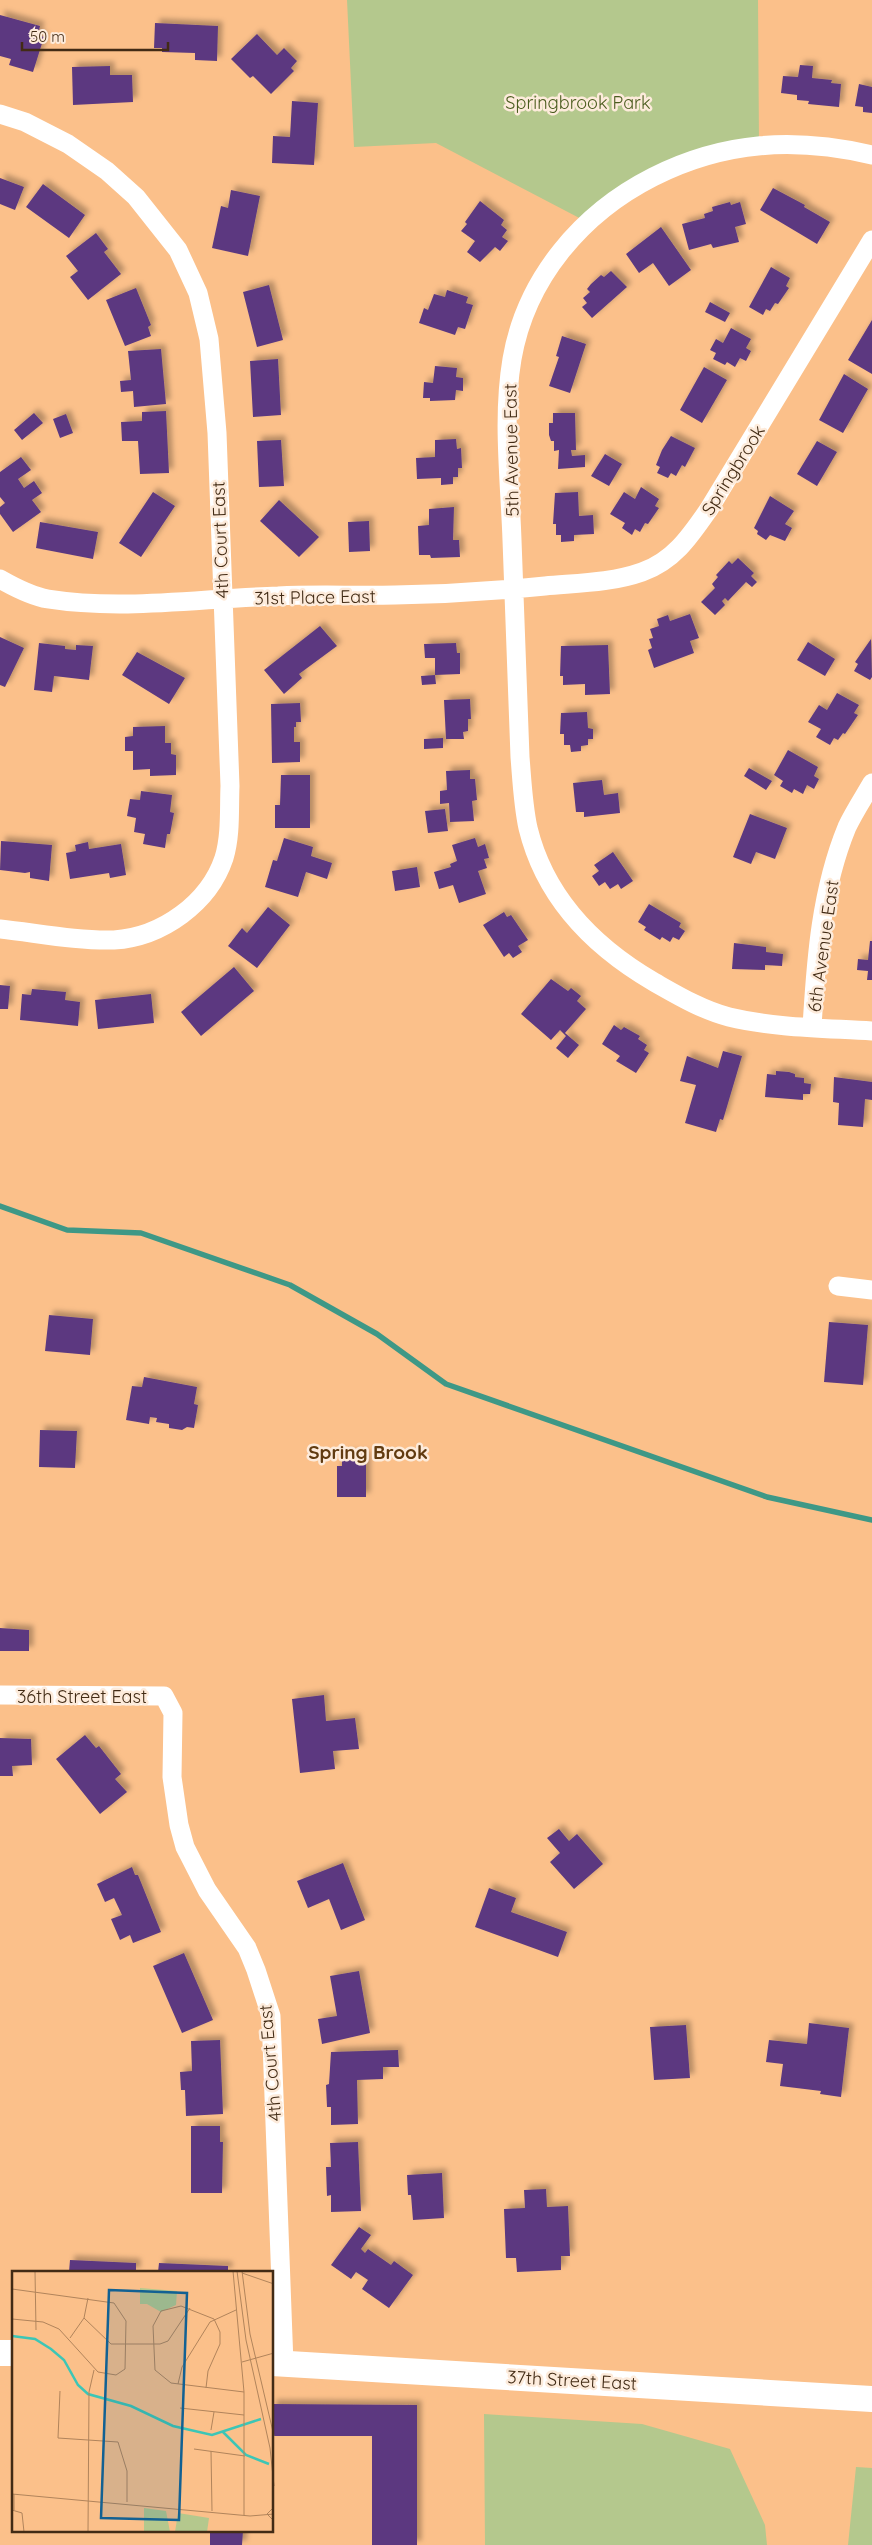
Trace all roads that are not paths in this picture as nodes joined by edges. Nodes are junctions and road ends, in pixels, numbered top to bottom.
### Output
1 (0, 114) edge
2 (872, 155) edge
3 (872, 240) edge
4 (0, 578) edge
5 (514, 589) junction
6 (222, 599) junction
7 (872, 783) edge
8 (0, 929) edge
9 (812, 1027) junction
10 (872, 1031) edge
11 (838, 1286) dead end
12 (872, 1290) edge
13 (0, 1695) edge
14 (164, 1696) joint
15 (278, 2363) edge
16 (872, 2399) edge

1 - 6 street, 4th Court East
2 - 5 street, 5th Avenue East
3 - 5 street, Springbrook
4 - 6 street, 31st Place East
5 - 6 street, 31st Place East
5 - 9 street, 5th Avenue East
6 - 8 street, 4th Court East
7 - 9 street, 6th Avenue East
9 - 10 street, 5th Avenue East
11 - 12 street
13 - 14 street, 36th Street East
14 - 15 street, 4th Court East
15 - 16 street, 37th Street East

